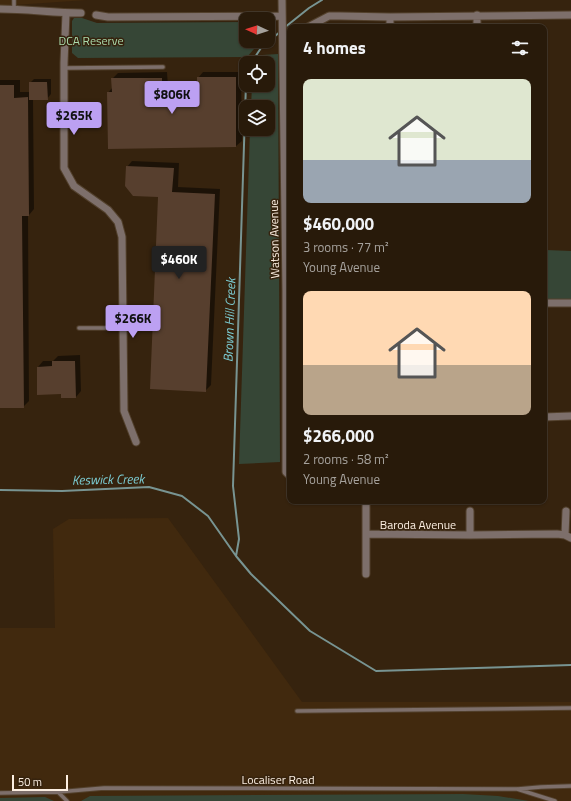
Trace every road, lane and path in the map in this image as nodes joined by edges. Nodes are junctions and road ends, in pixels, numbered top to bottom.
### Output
1 (14, 0) edge
2 (282, 0) edge
3 (0, 9) edge
4 (14, 9) junction
5 (66, 13) junction
6 (81, 13) dead end
7 (571, 14) edge
8 (96, 15) dead end
9 (477, 15) junction
10 (390, 17) junction
11 (282, 20) junction
12 (314, 24) edge
13 (390, 24) edge
14 (477, 24) edge
15 (282, 33) junction
16 (287, 33) edge
17 (163, 67) dead end
18 (64, 68) junction
19 (287, 248) edge
20 (547, 303) edge
21 (571, 303) edge
22 (78, 328) dead end
23 (123, 328) junction
24 (287, 377) edge
25 (571, 416) edge
26 (547, 417) edge
27 (136, 442) dead end
28 (287, 473) edge
29 (366, 504) edge
30 (470, 511) dead end
31 (566, 511) dead end
32 (366, 534) junction
33 (470, 535) junction
34 (568, 536) edge
35 (366, 574) dead end
36 (571, 708) edge
37 (297, 711) dead end
38 (571, 786) edge
39 (517, 789) junction
40 (0, 792) edge
41 (58, 792) junction
42 (67, 801) edge
43 (555, 801) edge

1 - 4 lane
2 - 11 street, Watson Avenue
3 - 4 street
4 - 5 street
5 - 6 street
5 - 18 street
7 - 9 street
8 - 11 street
9 - 10 street
9 - 14 street
10 - 12 street
10 - 13 street
11 - 15 street, Watson Avenue
15 - 16 street
15 - 19 street, Watson Avenue
17 - 18 lane
18 - 23 street
20 - 21 street
22 - 23 lane
23 - 27 street
24 - 28 street, Watson Avenue
25 - 26 street
29 - 32 street
30 - 33 street, Baroda Avenue
31 - 34 street, Baroda Avenue
32 - 33 street, Baroda Avenue
32 - 35 street
33 - 34 street, Baroda Avenue
36 - 37 lane
38 - 39 lane
39 - 41 lane, Localiser Road
39 - 43 lane, Localiser Road
40 - 41 lane, Localiser Road
41 - 42 lane

